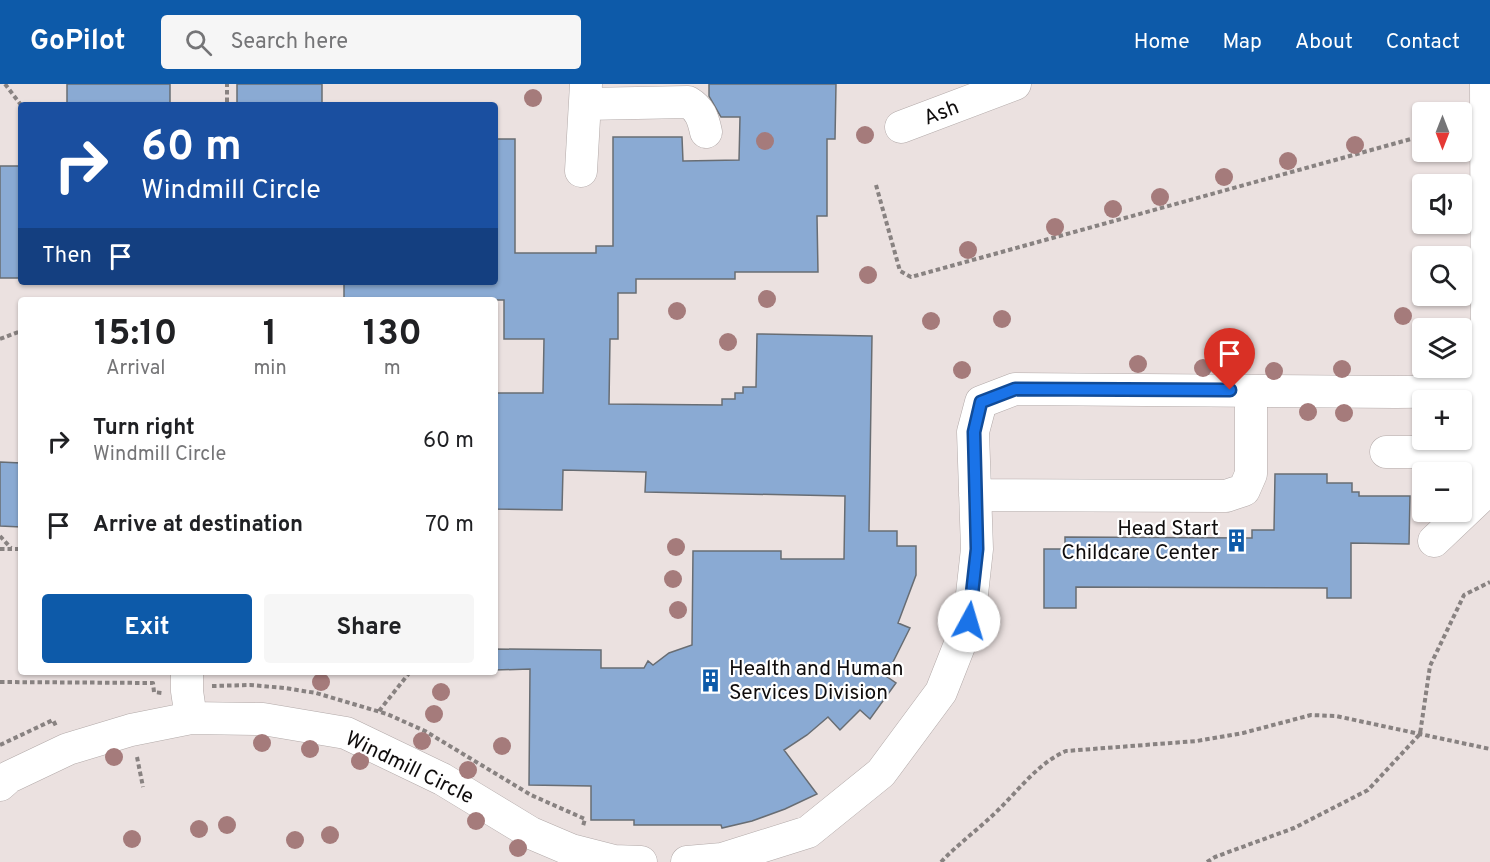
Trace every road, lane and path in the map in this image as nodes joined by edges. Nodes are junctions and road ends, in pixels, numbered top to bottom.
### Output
1 (4, 84) edge
2 (227, 84) edge
3 (1016, 84) edge
4 (1486, 84) edge
5 (586, 94) edge
6 (958, 94) edge
7 (19, 102) edge
8 (227, 102) dead end
9 (901, 127) dead end
10 (706, 132) dead end
11 (1412, 139) edge
12 (581, 171) dead end
13 (876, 185) dead end
14 (18, 332) edge
15 (0, 339) edge
16 (1251, 391) junction
17 (1487, 391) junction
18 (1386, 452) dead end
19 (1488, 452) junction
20 (975, 495) junction
21 (0, 536) edge
22 (1434, 541) dead end
23 (0, 549) edge
24 (12, 549) junction
25 (18, 549) edge
26 (1490, 582) edge
27 (408, 675) edge
28 (0, 682) edge
29 (188, 694) edge
30 (379, 711) junction
31 (57, 729) dead end
32 (1420, 734) junction
33 (0, 745) edge
34 (1490, 749) edge
35 (0, 785) edge
36 (583, 828) dead end
37 (641, 862) edge
38 (687, 862) edge
39 (941, 862) edge
40 (1207, 862) edge

1 - 7 path
2 - 8 path
3 - 6 lane, Ash
4 - 17 lane
5 - 10 lane
5 - 12 lane
6 - 9 lane, Ash
11 - 13 path
14 - 15 path
16 - 17 lane
16 - 20 lane
16 - 20 lane
17 - 19 lane
18 - 19 lane
19 - 22 lane
20 - 38 lane
21 - 24 path
23 - 24 path
24 - 25 path
26 - 32 path
27 - 30 path
28 - 29 path
29 - 30 path
29 - 35 lane, Windmill Circle
29 - 37 lane, Windmill Circle
30 - 36 path
31 - 33 path
32 - 34 path
32 - 39 path
32 - 40 path

